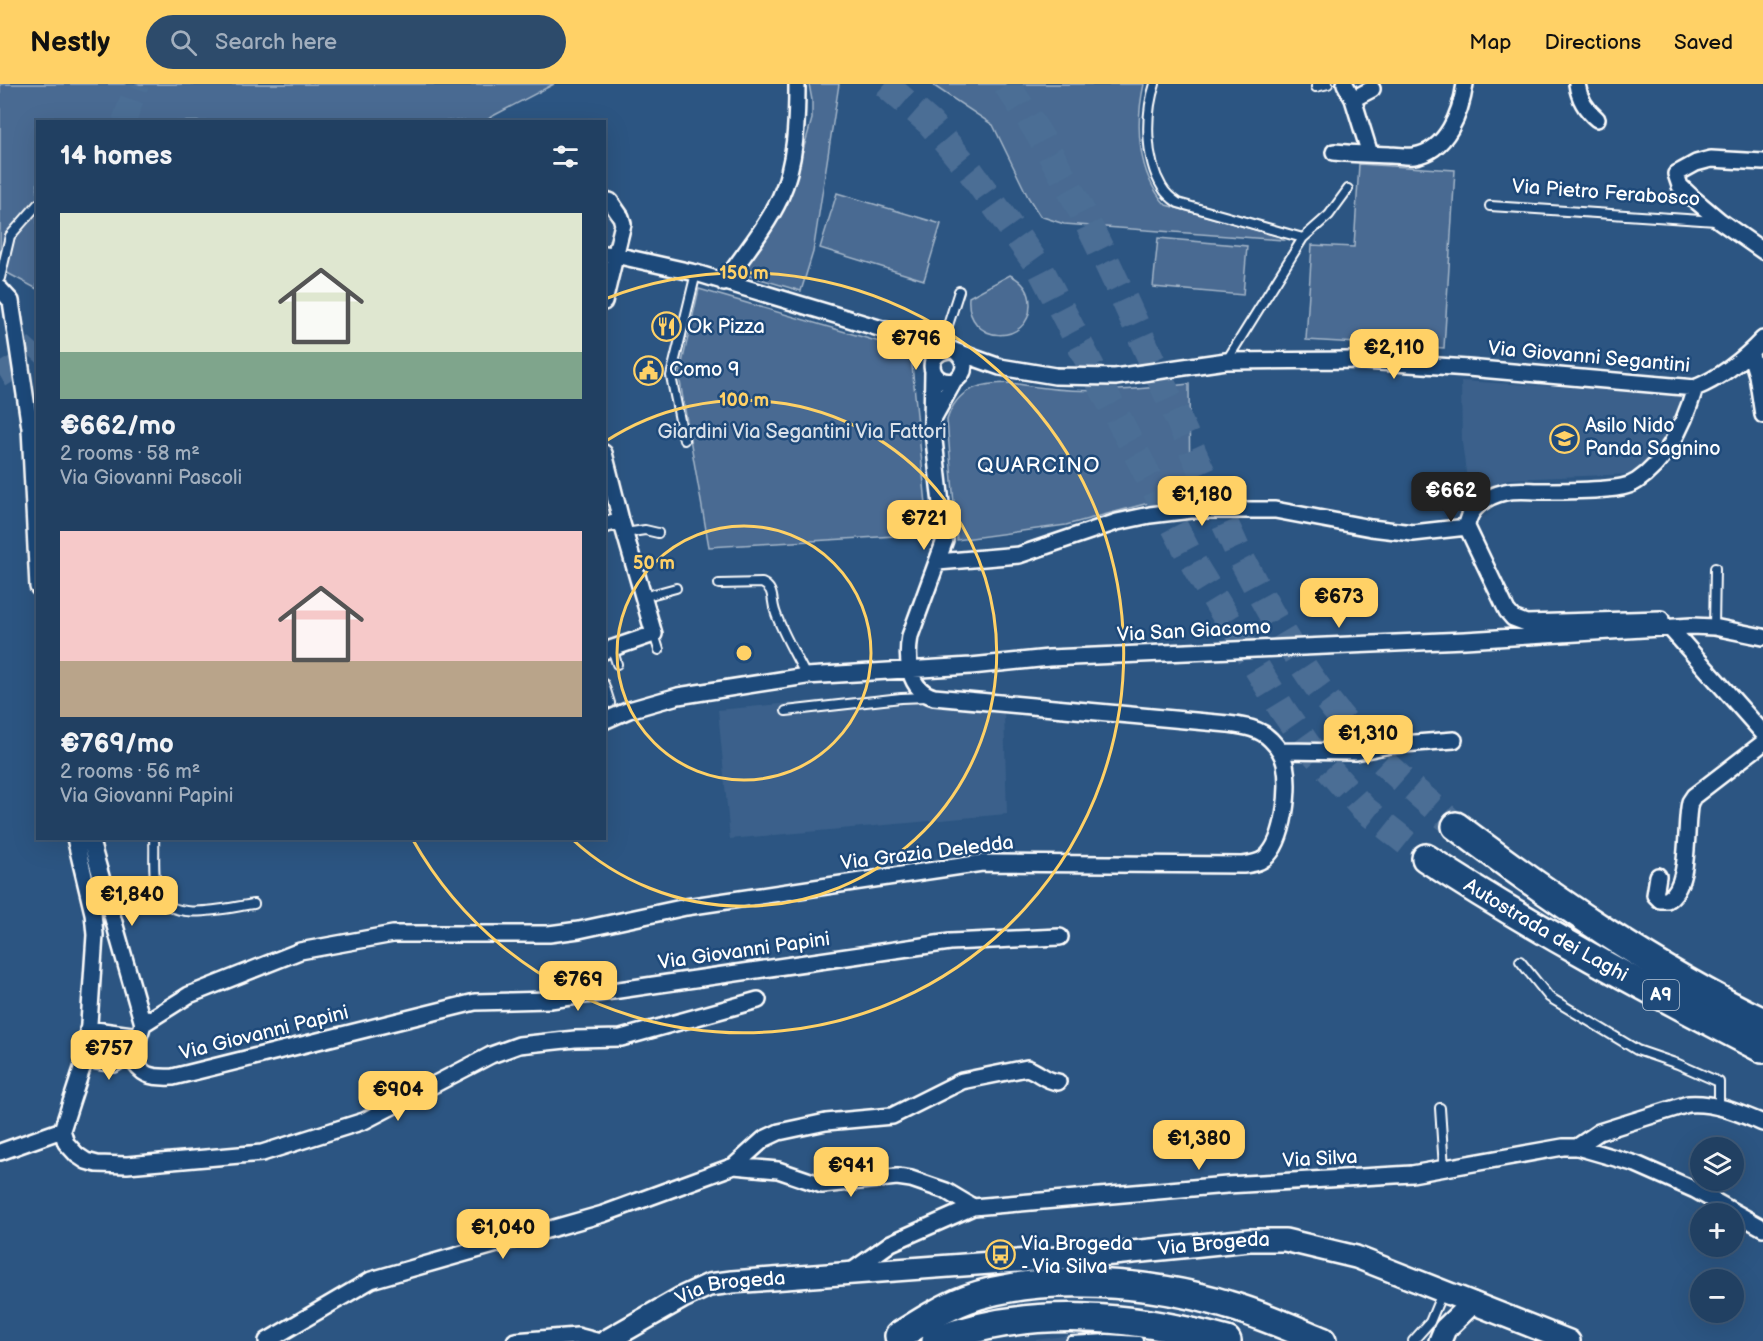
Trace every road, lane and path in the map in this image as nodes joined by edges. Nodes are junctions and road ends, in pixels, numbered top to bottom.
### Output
1 (797, 84) edge
2 (1155, 84) edge
3 (1328, 84) edge
4 (1345, 84) edge
5 (1465, 84) edge
6 (1577, 84) edge
7 (1316, 87) dead end
8 (1372, 89) dead end
9 (1353, 99) junction
10 (1597, 119) dead end
11 (1334, 152) dead end
12 (1370, 154) junction
13 (1763, 162) edge
14 (1348, 189) dead end
15 (610, 201) dead end
16 (36, 206) edge
17 (1490, 206) dead end
18 (1720, 221) junction
19 (1304, 238) junction
20 (1763, 251) edge
21 (610, 255) edge
22 (696, 273) junction
23 (0, 278) edge
24 (724, 282) junction
25 (606, 286) edge
26 (0, 289) edge
27 (959, 291) dead end
28 (886, 331) junction
29 (1763, 339) edge
30 (948, 349) junction
31 (1750, 352) junction
32 (1226, 361) junction
33 (1000, 367) junction
34 (933, 368) junction
35 (958, 378) junction
36 (1695, 388) junction
37 (1763, 415) edge
38 (932, 422) junction
39 (684, 440) dead end
40 (606, 461) edge
41 (606, 525) edge
42 (623, 527) junction
43 (1467, 527) junction
44 (658, 533) dead end
45 (36, 547) edge
46 (938, 562) junction
47 (1715, 568) dead end
48 (719, 584) dead end
49 (676, 588) dead end
50 (643, 597) junction
51 (1692, 626) junction
52 (1714, 627) junction
53 (1670, 628) junction
54 (654, 634) junction
55 (1763, 637) edge
56 (608, 650) edge
57 (659, 650) dead end
58 (617, 664) dead end
59 (910, 670) junction
60 (806, 676) junction
61 (606, 690) edge
62 (934, 697) junction
63 (610, 703) dead end
64 (786, 711) dead end
65 (606, 720) edge
66 (1763, 733) edge
67 (1454, 740) dead end
68 (1763, 743) edge
69 (1280, 751) junction
70 (1456, 825) tunnel mouth
71 (75, 840) edge
72 (91, 840) edge
73 (154, 840) edge
74 (1426, 858) tunnel mouth
75 (1658, 876) dead end
76 (254, 904) dead end
77 (1060, 937) dead end
78 (1520, 961) dead end
79 (758, 1000) dead end
80 (1763, 1023) edge
81 (88, 1029) junction
82 (141, 1030) junction
83 (1763, 1048) edge
84 (87, 1053) junction
85 (129, 1055) junction
86 (1058, 1082) dead end
87 (1719, 1107) junction
88 (1440, 1108) dead end
89 (1763, 1123) edge
90 (62, 1130) junction
91 (1577, 1147) junction
92 (0, 1152) edge
93 (734, 1167) junction
94 (1444, 1168) junction
95 (973, 1207) junction
96 (1763, 1228) edge
97 (847, 1274) junction
98 (1443, 1291) junction
99 (1472, 1303) junction
100 (894, 1339) edge
101 (267, 1341) edge
102 (514, 1341) edge
103 (596, 1341) edge
104 (606, 1341) edge
105 (936, 1341) edge
106 (1071, 1341) edge
107 (1138, 1341) edge
108 (1227, 1341) edge
109 (1283, 1341) edge
110 (1322, 1341) edge
111 (1413, 1341) edge
112 (1440, 1341) edge
113 (1569, 1341) edge

1 - 24 street
2 - 19 lane
3 - 7 lane
4 - 9 street
5 - 12 street
6 - 10 street
8 - 9 street
9 - 12 street
11 - 12 street
13 - 18 street, Via Pietro Ferabosco
14 - 19 lane
15 - 21 street
16 - 23 lane
17 - 18 lane, Via Pietro Ferabosco
18 - 20 street, Via Pietro Ferabosco
19 - 32 lane
21 - 22 street, Via Giovanni Segantini
21 - 25 street
22 - 24 street, Via Giovanni Segantini
22 - 39 lane
24 - 28 street, Via Giovanni Segantini
26 - 45 street
27 - 30 lane
28 - 30 street, Via Giovanni Segantini
28 - 34 street, Via Giovanni Segantini
29 - 31 street, Via Giovanni Segantini
30 - 33 street, Via Giovanni Segantini
30 - 34 street
30 - 35 street
31 - 36 street, Via Giovanni Segantini
31 - 37 street
32 - 33 street, Via Giovanni Segantini
32 - 36 street, Via Giovanni Segantini
33 - 35 street, Via Giovanni Segantini
34 - 35 street
34 - 38 street
35 - 38 street
36 - 43 street
38 - 46 street
40 - 42 street
41 - 42 street
42 - 44 lane
42 - 50 street
43 - 46 street
43 - 51 street
46 - 59 street
47 - 52 lane
48 - 60 lane
49 - 50 lane
50 - 54 street
51 - 52 street, Via San Giacomo
51 - 53 street, Via San Giacomo
52 - 55 street, Via San Giacomo
53 - 59 street, Via San Giacomo
53 - 66 street
54 - 56 street
54 - 57 lane
56 - 58 lane
59 - 60 street, Via San Giacomo
59 - 62 street
60 - 65 street, Via San Giacomo
61 - 63 lane
62 - 64 lane
62 - 69 street
67 - 69 street
68 - 75 street
69 - 82 street, Via Grazia Deledda
70 - 80 highway, Autostrada dei Laghi / A9
71 - 81 street
72 - 82 street
73 - 76 lane
74 - 83 highway, Autostrada dei Laghi / A9
77 - 85 street, Via Giovanni Papini
78 - 87 lane
79 - 90 street
81 - 82 street
81 - 84 street
82 - 85 street
84 - 85 street
84 - 90 street
86 - 93 street
87 - 89 street, Via Silva
87 - 91 street, Via Silva
88 - 94 lane
90 - 92 street
91 - 94 street, Via Silva
91 - 96 street
93 - 95 street
93 - 101 street
94 - 95 street, Via Silva
95 - 97 street, Via Silva
97 - 98 street, Via Brogeda
97 - 104 street, Via Brogeda
98 - 99 street, Via Brogeda
98 - 111 lane
99 - 112 street
99 - 113 street, Via Brogeda
100 - 109 highway
100 - 110 highway
102 - 103 street
105 - 108 highway
106 - 107 lane

